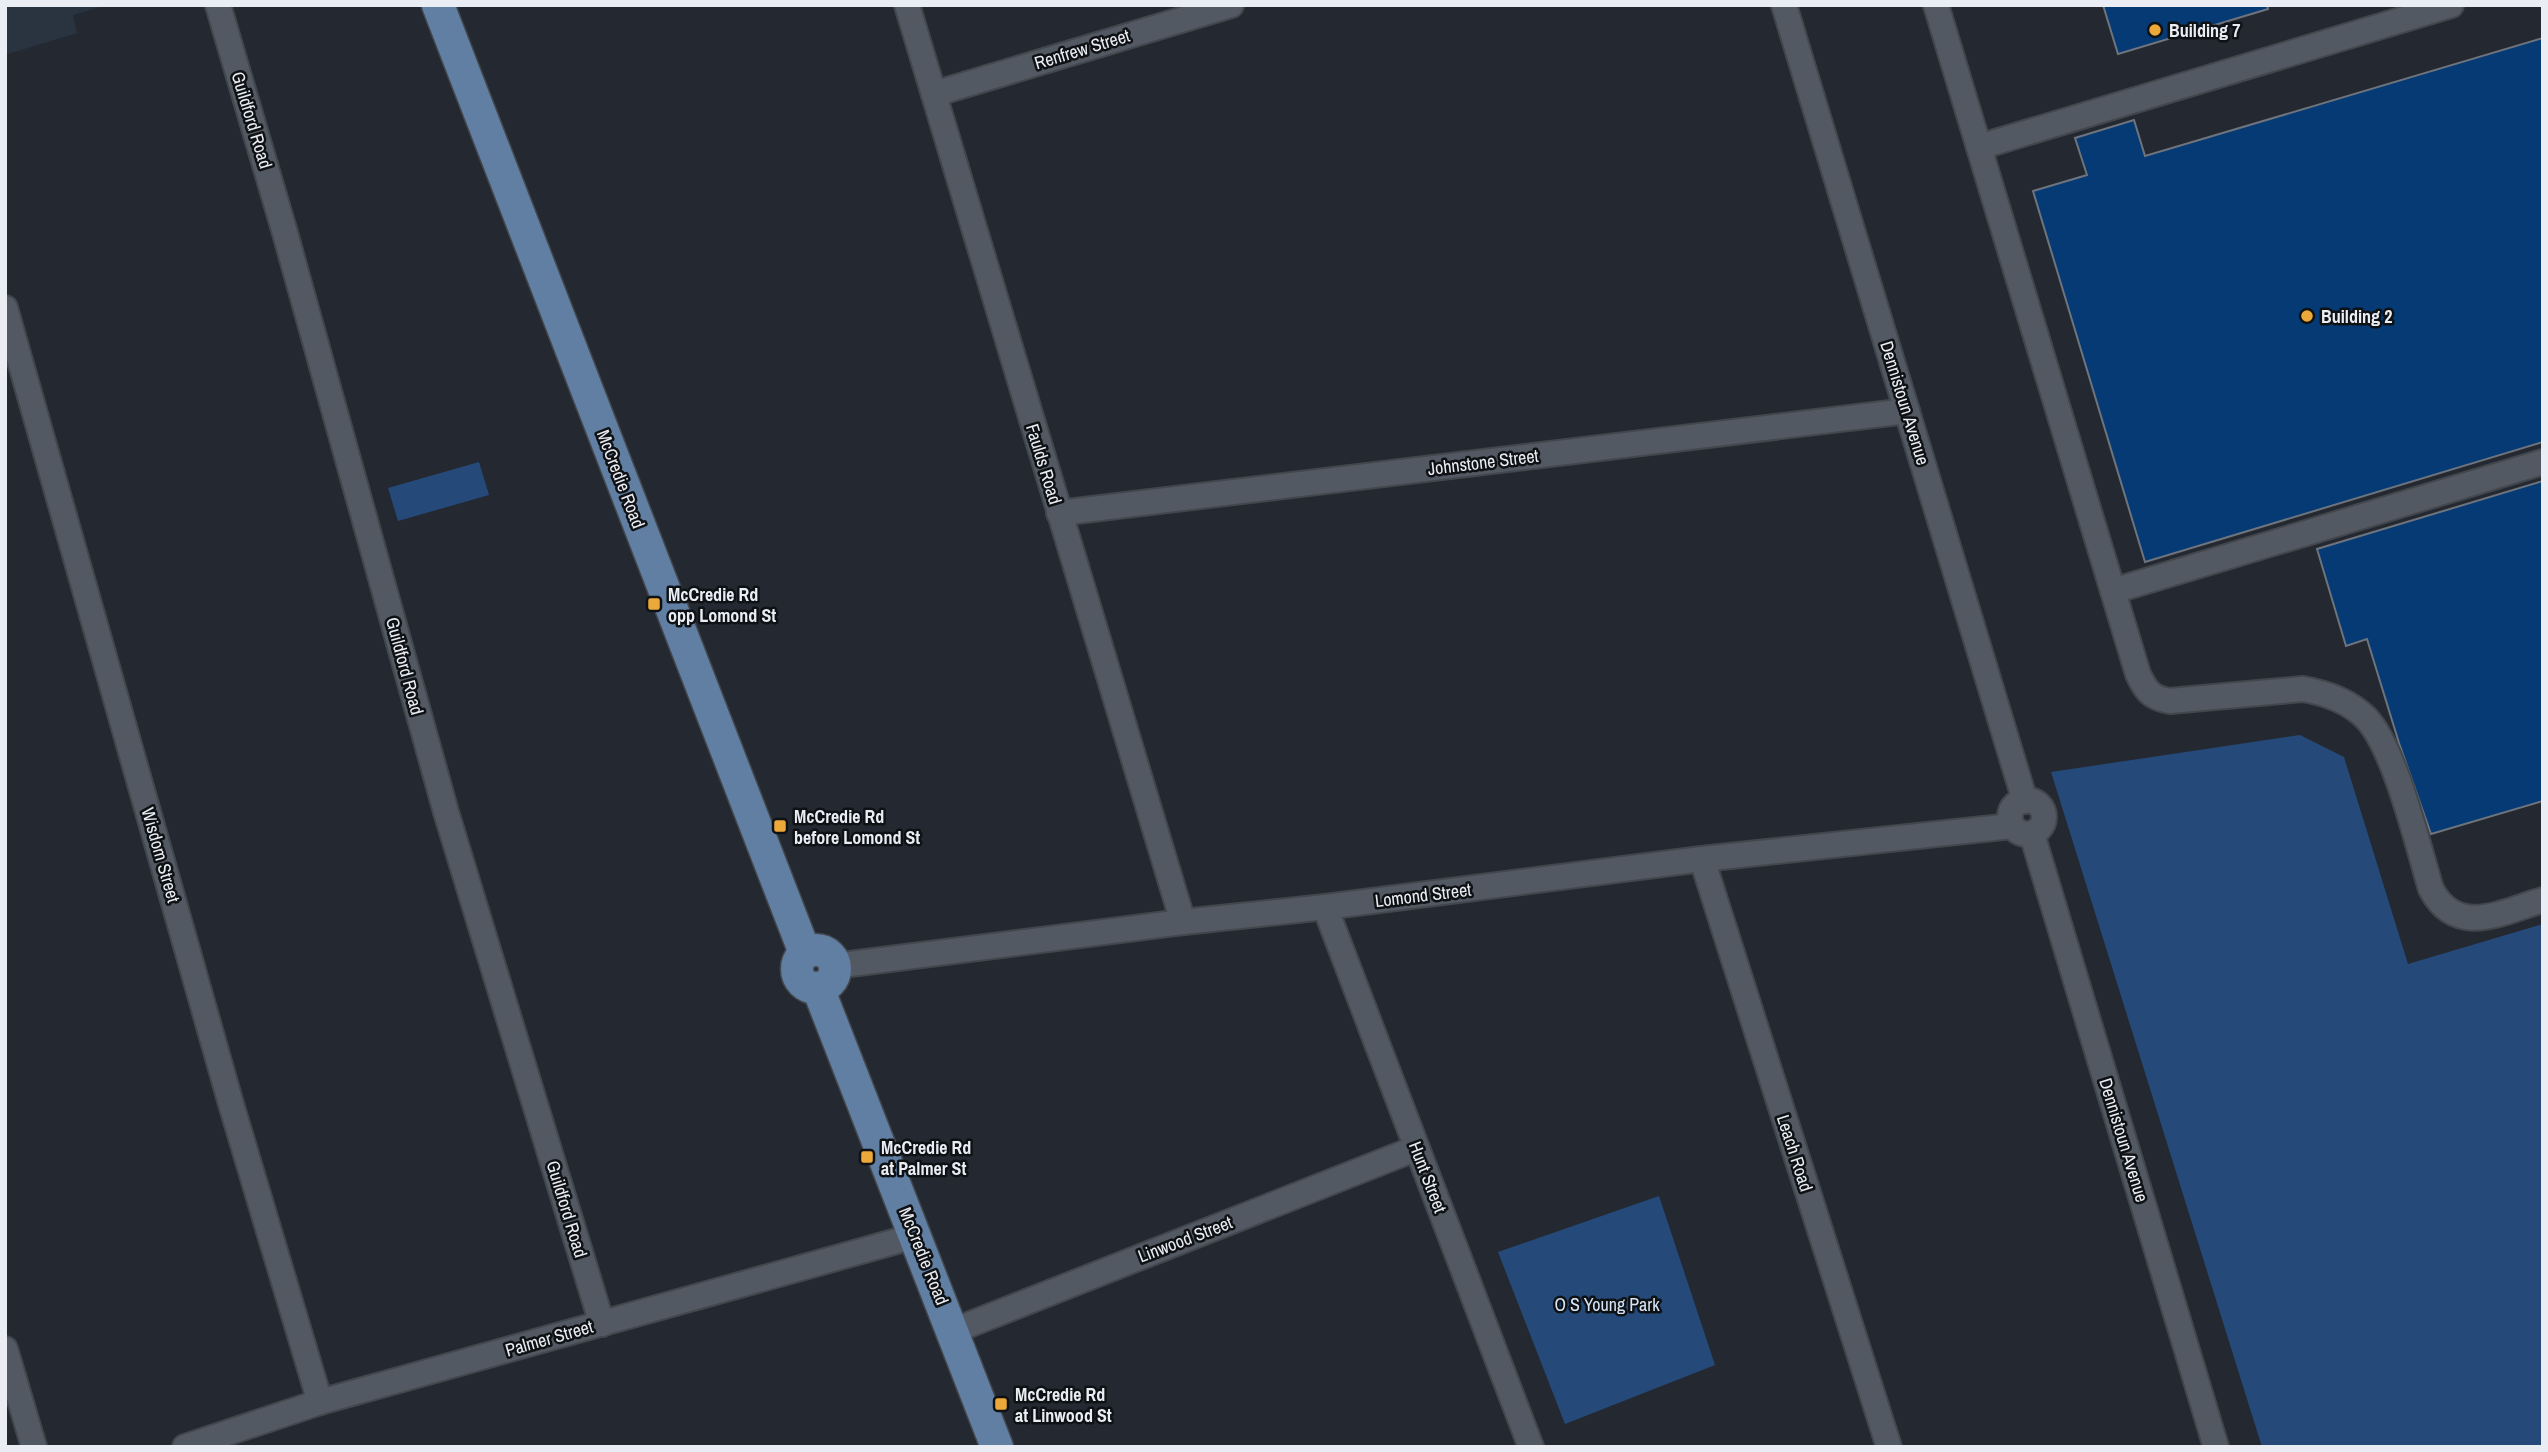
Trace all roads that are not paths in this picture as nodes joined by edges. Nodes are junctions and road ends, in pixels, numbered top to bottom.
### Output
1 (218, 5) edge
2 (438, 5) edge
3 (907, 5) edge
4 (1231, 5) edge
5 (1784, 5) edge
6 (1936, 5) edge
7 (2451, 5) edge
8 (934, 94) junction
9 (1979, 147) junction
10 (5, 307) edge
11 (1908, 411) junction
12 (2543, 462) edge
13 (1059, 513) junction
14 (2113, 591) junction
15 (2022, 830) junction
16 (1702, 859) junction
17 (2543, 900) edge
18 (1325, 907) junction
19 (1183, 922) junction
20 (826, 977) junction
21 (1417, 1148) junction
22 (915, 1236) junction
23 (601, 1324) junction
24 (953, 1331) junction
25 (5, 1349) edge
26 (320, 1402) junction
27 (189, 1446) edge
28 (33, 1447) edge
29 (998, 1447) edge
30 (1531, 1447) edge
31 (1889, 1447) edge
32 (2216, 1447) edge

1 - 23 street, Guildford Road
2 - 20 main road, McCredie Road
3 - 8 street, Faulds Road
4 - 8 street, Renfrew Street
5 - 11 street, Dennistoun Avenue
6 - 9 street
7 - 9 street
8 - 13 street, Faulds Road
9 - 14 street
10 - 26 street, Wisdom Street
11 - 13 street, Johnstone Street
11 - 15 street, Dennistoun Avenue
12 - 14 street
13 - 19 street, Faulds Road
14 - 17 street
15 - 16 street, Lomond Street
15 - 32 street, Dennistoun Avenue
16 - 18 street, Lomond Street
16 - 31 street, Leach Road
18 - 19 street, Lomond Street
18 - 21 street, Hunt Street
19 - 20 street, Lomond Street
20 - 22 main road, McCredie Road
21 - 24 street, Linwood Street
21 - 30 street, Hunt Street
22 - 23 street, Palmer Street
22 - 24 main road, McCredie Road
23 - 26 street, Palmer Street
24 - 29 main road, McCredie Road
25 - 28 street
26 - 27 street, Palmer Street

